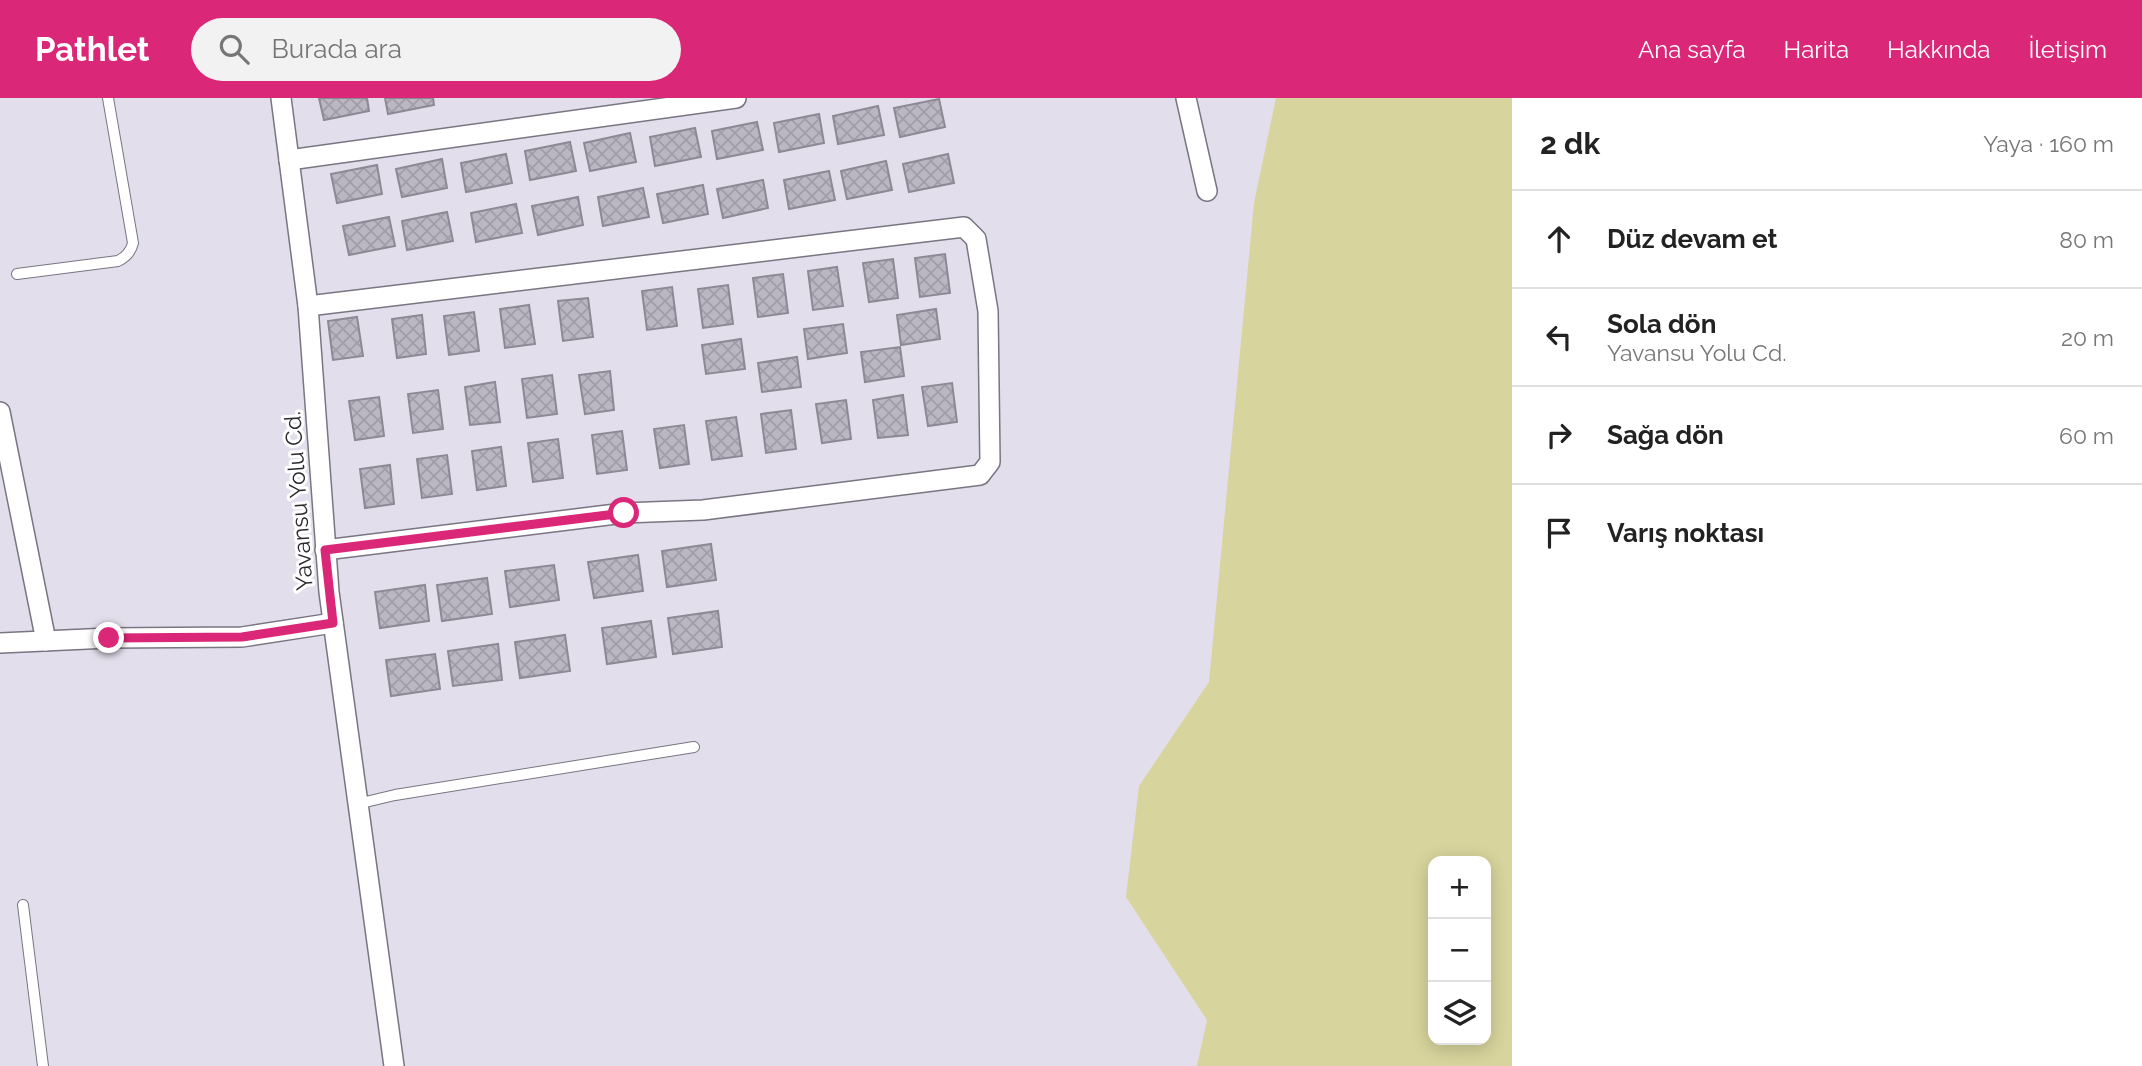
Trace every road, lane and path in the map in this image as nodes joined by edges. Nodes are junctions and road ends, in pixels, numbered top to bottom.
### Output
1 (108, 98) edge
2 (281, 98) edge
3 (736, 98) edge
4 (1186, 98) edge
5 (289, 160) junction
6 (1207, 191) dead end
7 (17, 274) dead end
8 (307, 306) junction
9 (0, 412) edge
10 (325, 550) junction
11 (333, 623) junction
12 (46, 641) junction
13 (0, 643) edge
14 (694, 747) dead end
15 (357, 804) junction
16 (23, 905) dead end
17 (43, 1066) edge
18 (394, 1066) edge

1 - 7 lane
2 - 5 street, Yavansu Yolu Cd.
3 - 5 street
4 - 6 street
5 - 8 street, Yavansu Yolu Cd.
8 - 10 street, Yavansu Yolu Cd.
8 - 10 street
9 - 12 street
10 - 11 street, Yavansu Yolu Cd.
11 - 12 street
11 - 15 street, Yavansu Yolu Cd.
12 - 13 street
14 - 15 lane
15 - 18 street, Yavansu Yolu Cd.
16 - 17 lane

